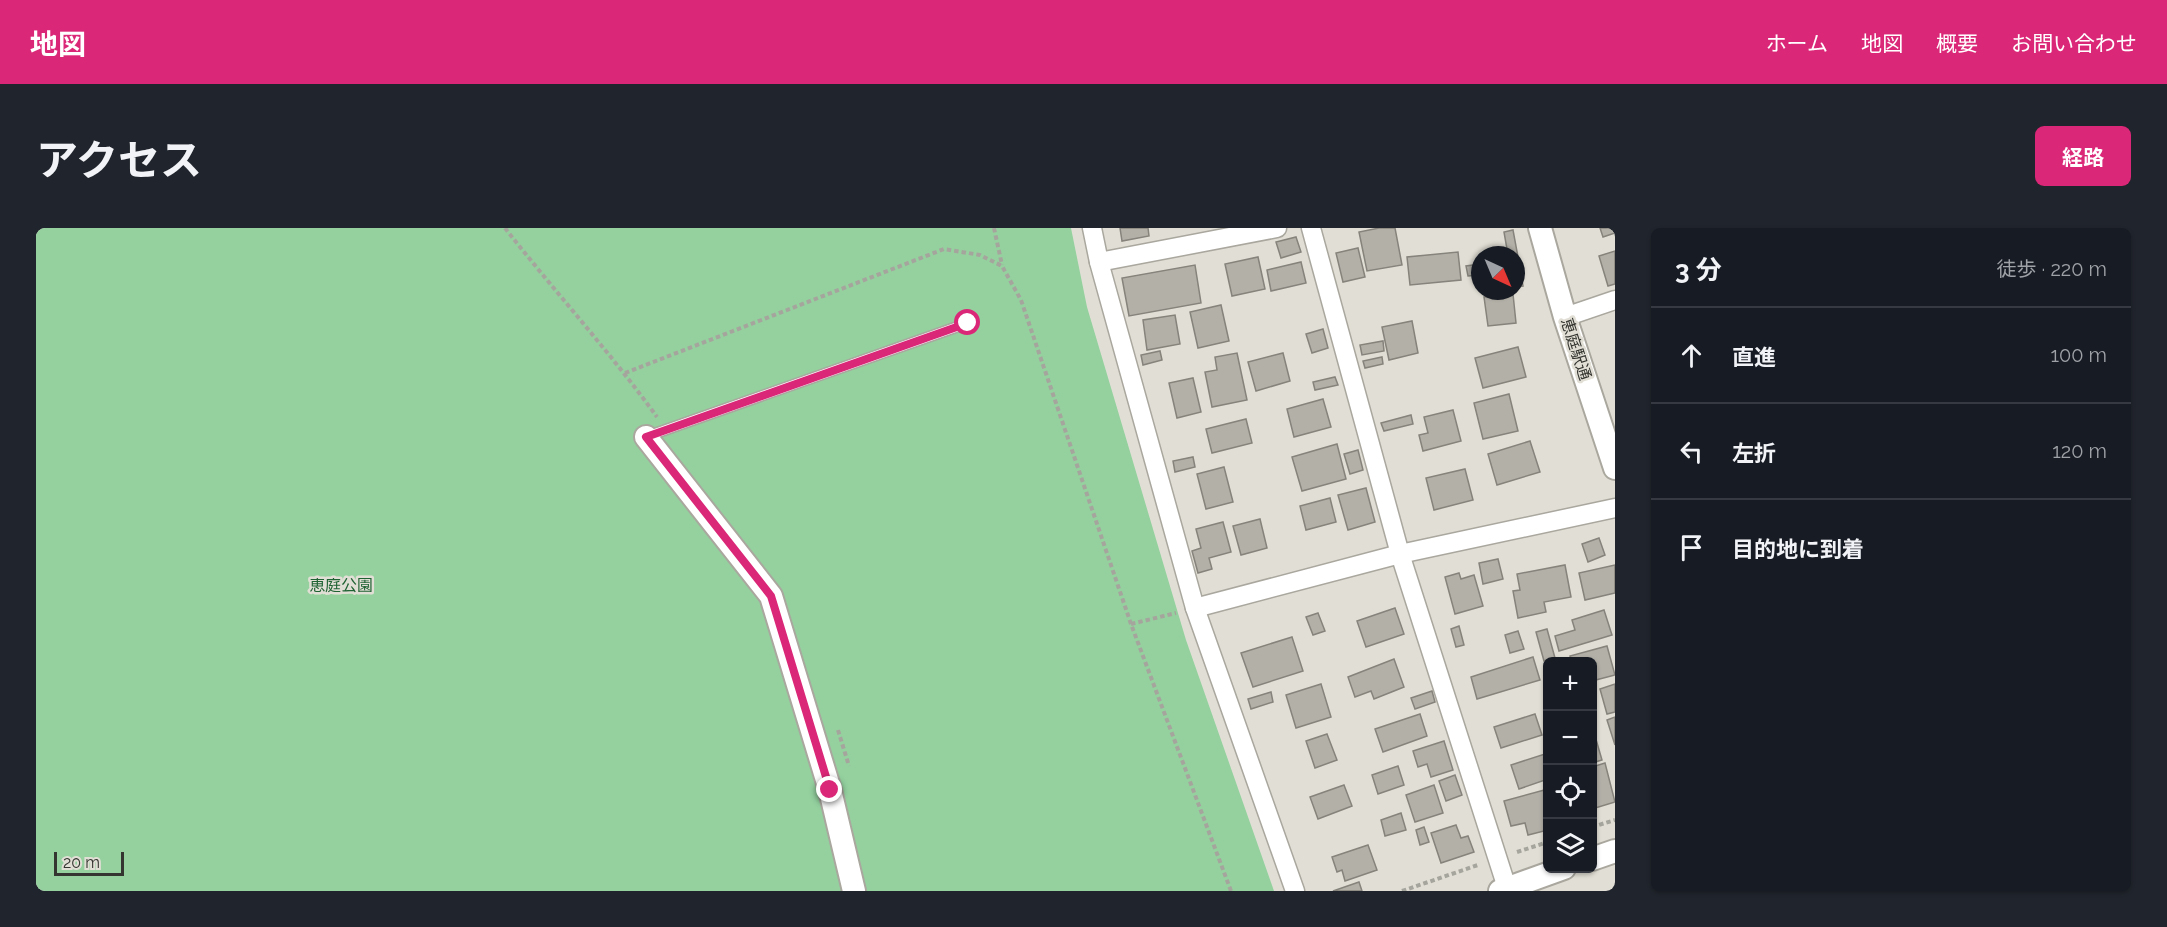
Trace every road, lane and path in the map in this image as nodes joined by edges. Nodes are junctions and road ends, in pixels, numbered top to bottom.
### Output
1 (994, 228) edge
2 (1092, 228) edge
3 (1277, 228) edge
4 (1311, 228) edge
5 (1540, 228) edge
6 (1099, 262) junction
7 (1002, 266) junction
8 (1615, 300) edge
9 (1565, 317) junction
10 (968, 323) dead end
11 (625, 373) dead end
12 (646, 437) joint
13 (1614, 459) edge
14 (1615, 508) edge
15 (1400, 554) junction
16 (1189, 610) junction
17 (1131, 624) junction
18 (1615, 820) edge
19 (1597, 826) edge
20 (1543, 844) edge
21 (1615, 851) edge
22 (1597, 858) edge
23 (1497, 859) junction
24 (1551, 873) edge
25 (1505, 890) edge
26 (854, 891) edge
27 (1231, 891) edge
28 (1295, 891) edge
29 (1402, 891) edge

1 - 7 path
2 - 6 street
3 - 6 street
4 - 15 street
5 - 9 street, 恵庭駅通
6 - 16 street
7 - 11 path
7 - 17 path
8 - 9 street
9 - 13 street, 恵庭駅通
10 - 12 lane
12 - 26 street
14 - 15 street
15 - 16 street
15 - 23 street
16 - 17 path
16 - 28 street
17 - 27 path
18 - 19 path
20 - 23 path
21 - 22 street
23 - 25 street
23 - 29 path
24 - 25 street

